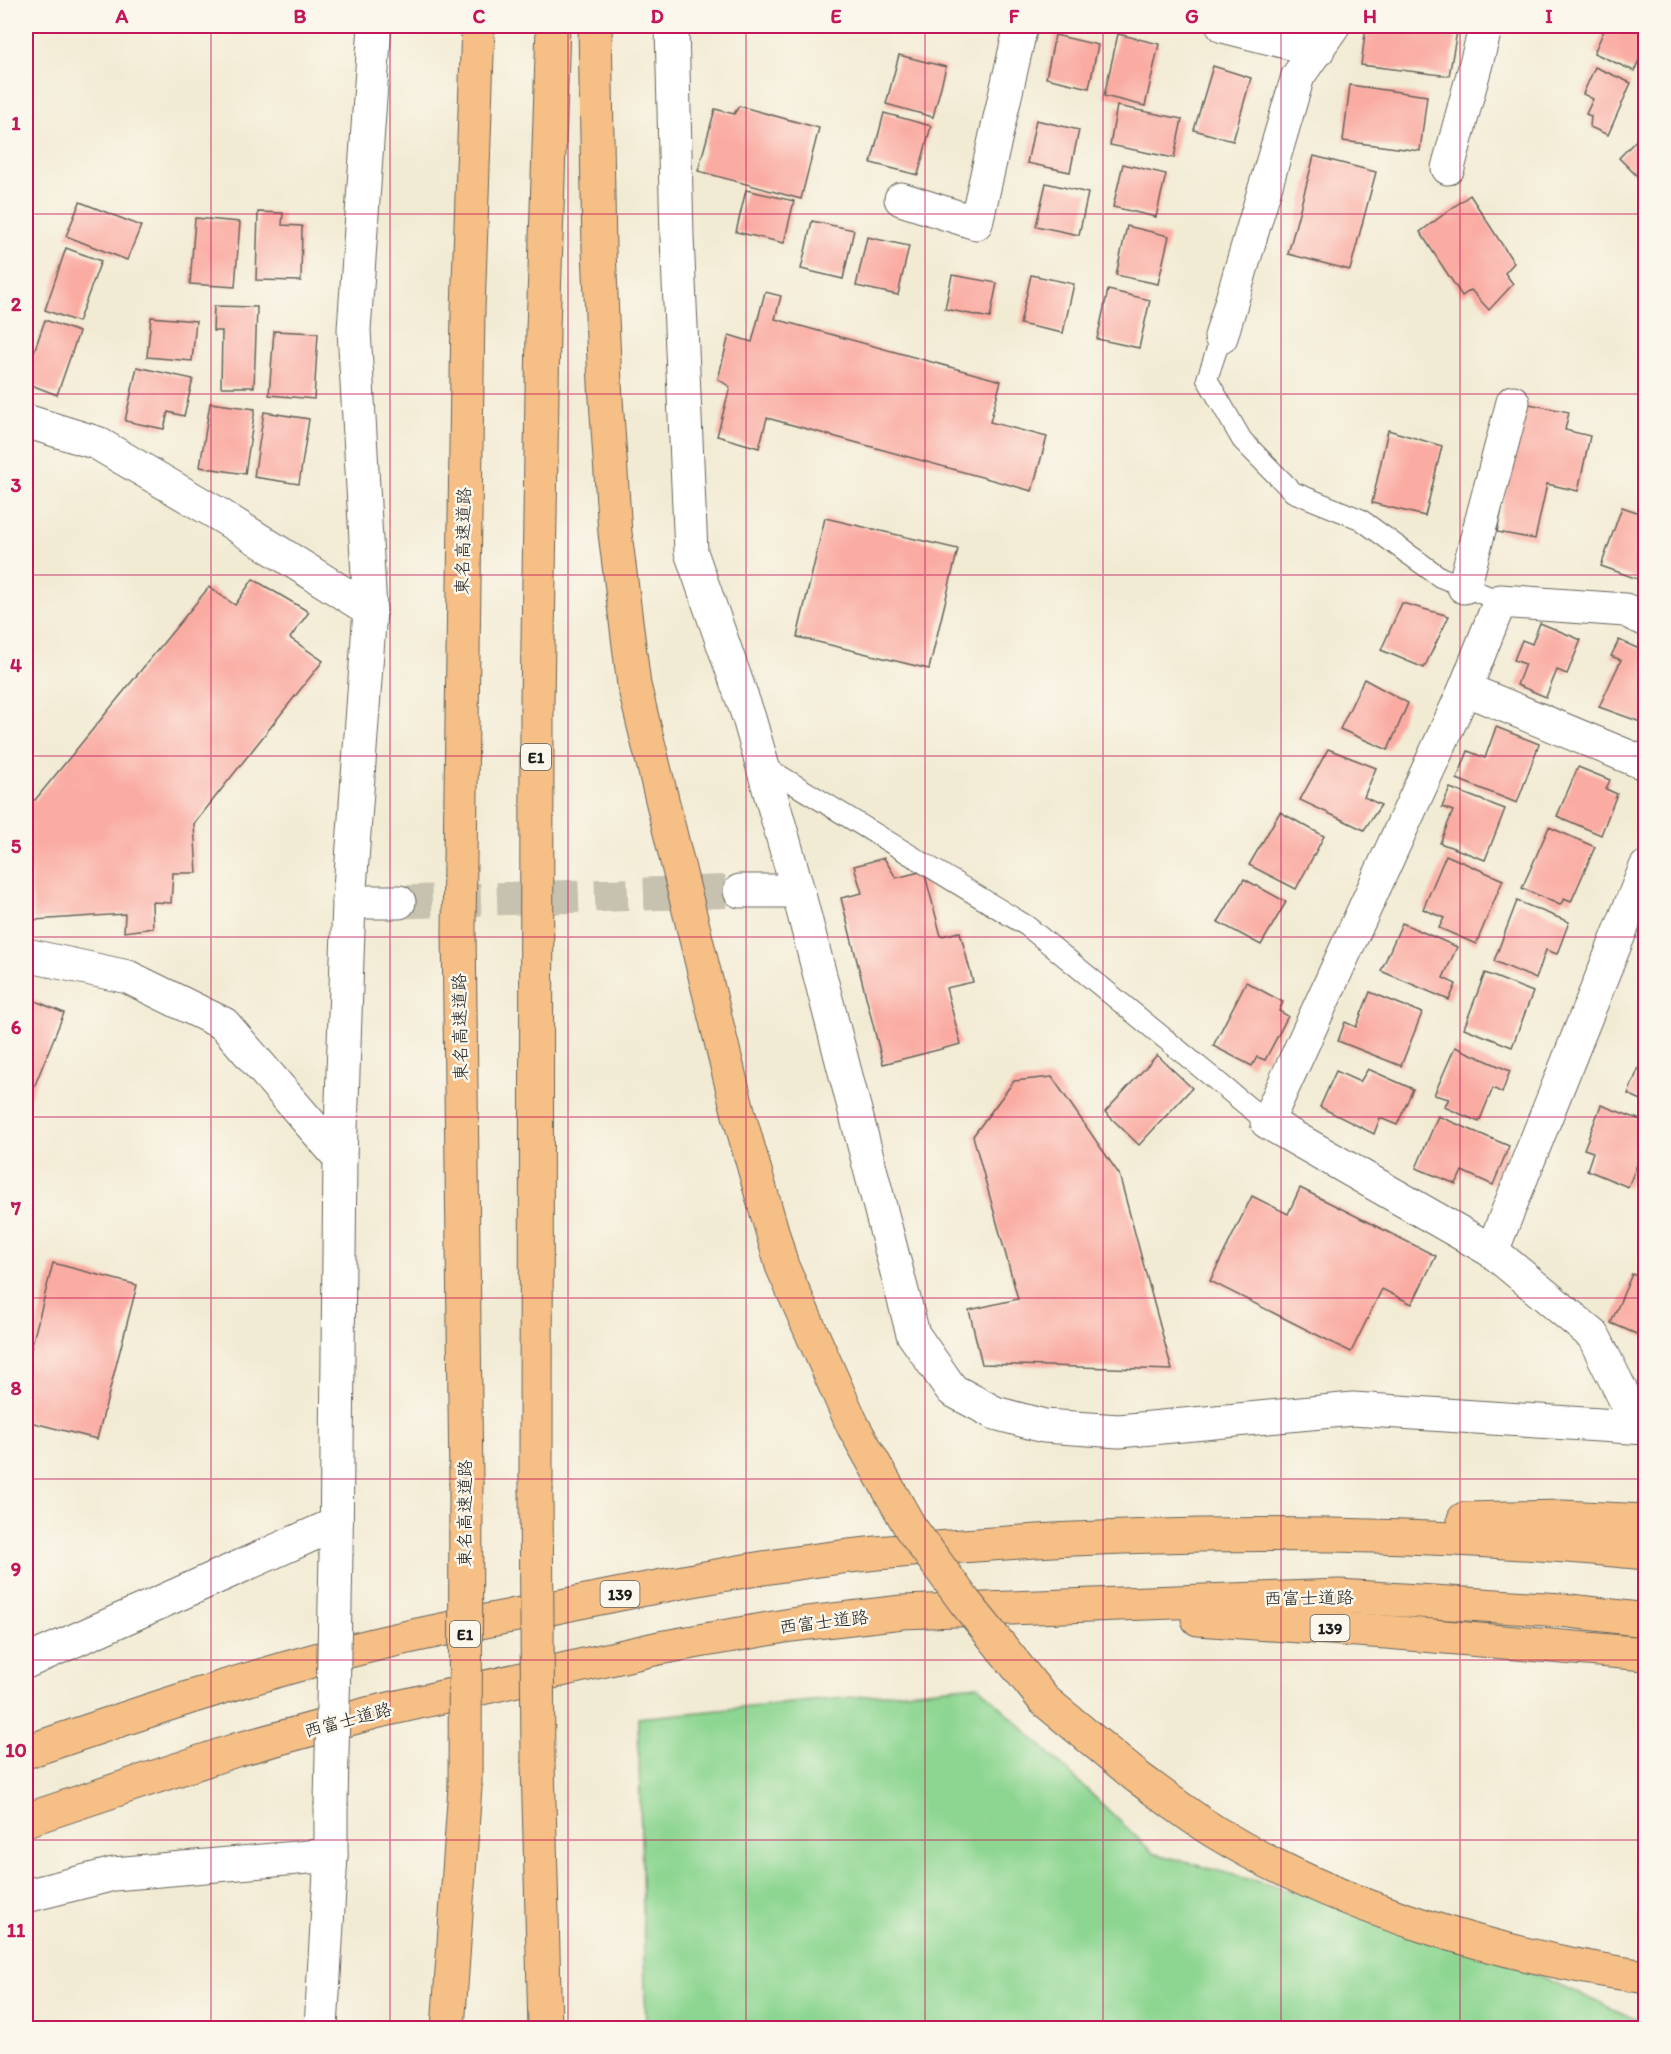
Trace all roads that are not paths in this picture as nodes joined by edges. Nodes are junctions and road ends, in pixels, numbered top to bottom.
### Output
1 (375, 26) edge
2 (478, 26) edge
3 (553, 26) edge
4 (595, 26) edge
5 (672, 26) edge
6 (1021, 26) edge
7 (1223, 26) edge
8 (1486, 26) edge
9 (1326, 38) edge
10 (1448, 168) dead end
11 (902, 200) dead end
12 (1221, 337) joint
13 (1512, 402) dead end
14 (26, 421) edge
15 (1464, 587) junction
16 (1500, 602) junction
17 (370, 610) junction
18 (1646, 620) edge
19 (1465, 689) junction
20 (761, 764) junction
21 (1646, 764) edge
22 (1646, 867) edge
23 (740, 891) tunnel mouth
24 (798, 891) junction
25 (349, 902) junction
26 (399, 902) tunnel mouth
27 (26, 956) edge
28 (1267, 1122) junction
29 (340, 1158) junction
30 (1492, 1251) junction
31 (1642, 1427) edge
32 (1646, 1521) edge
33 (1232, 1533) junction
34 (336, 1539) junction
35 (1646, 1553) edge
36 (1013, 1607) junction
37 (1646, 1620) edge
38 (1646, 1654) edge
39 (26, 1662) edge
40 (26, 1752) edge
41 (465, 1787) junction
42 (26, 1821) edge
43 (331, 1855) junction
44 (26, 1896) edge
45 (1646, 1977) edge
46 (321, 2028) edge
47 (448, 2028) edge
48 (470, 2028) edge
49 (545, 2028) edge

1 - 17 street
2 - 41 highway, 東名高速道路 / E1, bridge
3 - 49 highway, E1, bridge
4 - 45 highway, bridge
5 - 20 street
6 - 11 street
7 - 9 street
8 - 10 street
9 - 12 street
12 - 15 lane
13 - 15 street
14 - 17 street
15 - 16 lane
16 - 18 street
16 - 19 street
17 - 25 street
19 - 21 street
19 - 28 street
20 - 24 street
20 - 28 lane
22 - 30 street
23 - 24 street
24 - 31 street
25 - 26 street
25 - 29 street
27 - 29 street
28 - 30 street
29 - 34 street
30 - 31 street
32 - 33 highway
33 - 35 highway, 139
33 - 40 highway, 139
34 - 39 street
34 - 43 street, bridge
36 - 37 highway, 西富士道路 / 139
36 - 38 highway, 139
36 - 42 highway, 西富士道路 / 139
41 - 47 highway
41 - 48 highway, 東名高速道路 / E1
43 - 44 street
43 - 46 street

